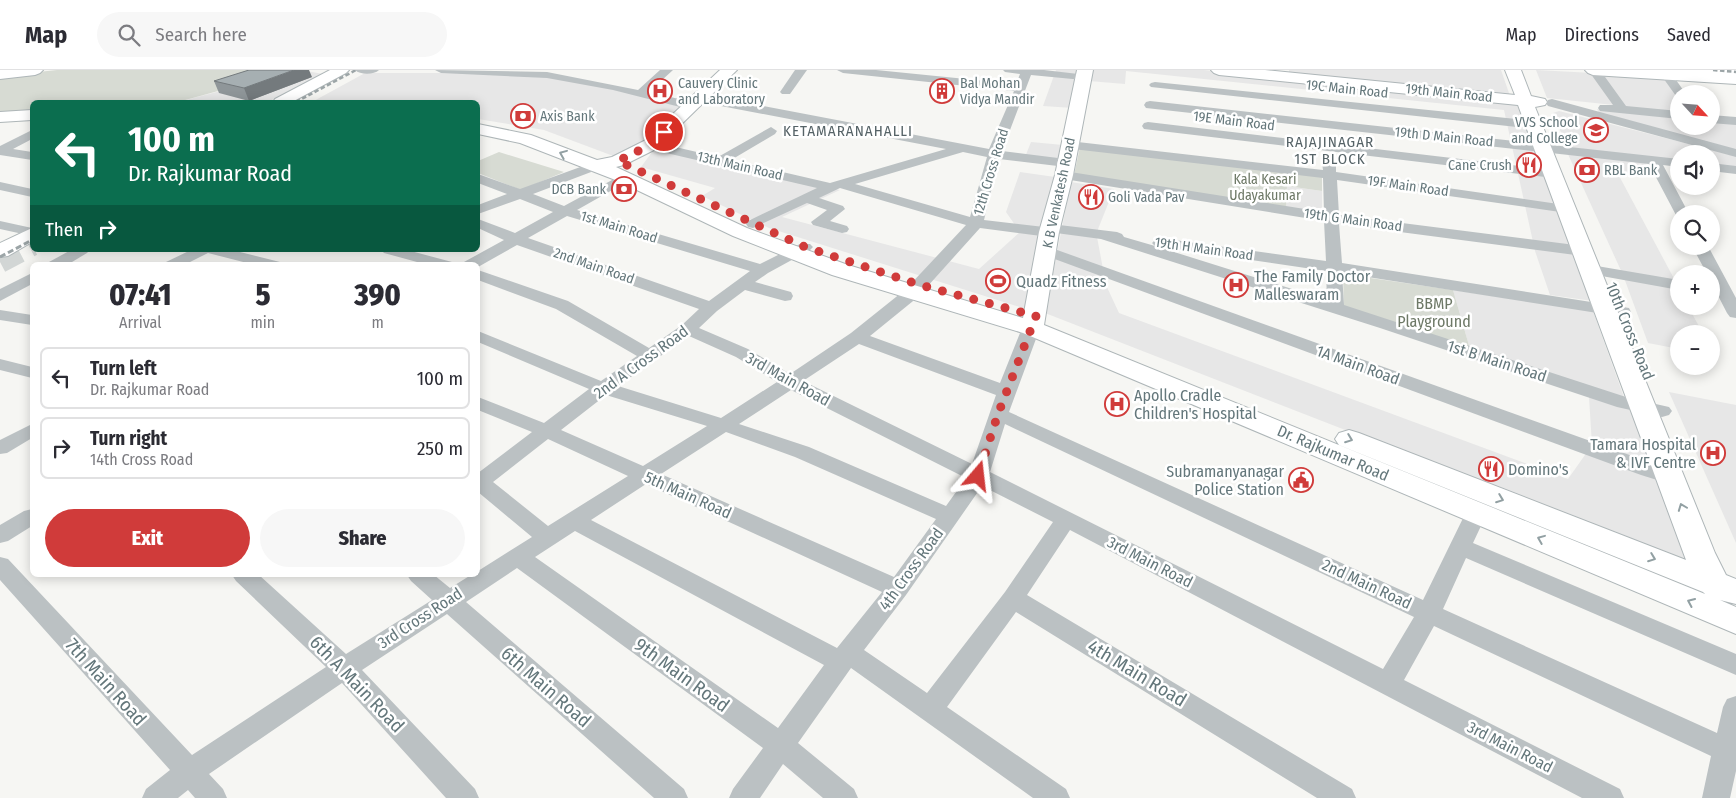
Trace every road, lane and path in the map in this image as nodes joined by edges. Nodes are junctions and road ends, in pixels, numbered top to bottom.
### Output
1 (35, 70) edge
2 (340, 70) edge
3 (361, 70) edge
4 (373, 70) edge
5 (441, 70) edge
6 (476, 70) edge
7 (667, 70) edge
8 (729, 70) edge
9 (801, 70) edge
10 (843, 70) edge
11 (1009, 70) edge
12 (1157, 70) edge
13 (1219, 70) edge
14 (1513, 70) edge
15 (1527, 70) edge
16 (1594, 70) edge
17 (873, 71) edge
18 (551, 72) edge
19 (1028, 72) junction
20 (1661, 72) edge
21 (1694, 73) edge
22 (0, 74) edge
23 (605, 74) dead end
24 (1084, 74) edge
25 (1736, 74) edge
26 (1736, 79) edge
27 (1328, 81) junction
28 (594, 83) junction
29 (1155, 85) junction
30 (1672, 85) edge
31 (1020, 88) junction
32 (786, 92) dead end
33 (641, 93) junction
34 (285, 100) edge
35 (307, 100) edge
36 (696, 102) junction
37 (1328, 102) junction
38 (1539, 102) junction
39 (1150, 105) junction
40 (826, 108) dead end
41 (1622, 110) junction
42 (1670, 114) edge
43 (30, 115) edge
44 (1720, 119) edge
45 (0, 120) edge
46 (30, 120) edge
47 (480, 121) edge
48 (1736, 121) edge
49 (805, 122) junction
50 (1328, 124) junction
51 (1535, 125) junction
52 (480, 129) edge
53 (770, 131) dead end
54 (30, 135) edge
55 (1147, 139) junction
56 (650, 145) junction
57 (964, 147) junction
58 (1329, 147) junction
59 (1551, 149) junction
60 (0, 151) edge
61 (1736, 153) edge
62 (994, 154) junction
63 (30, 156) edge
64 (1654, 160) junction
65 (720, 161) junction
66 (1066, 161) junction
67 (1670, 162) edge
68 (612, 168) junction
69 (1720, 168) edge
70 (1736, 170) edge
71 (1554, 174) junction
72 (1330, 175) junction
73 (480, 179) edge
74 (835, 185) junction
75 (0, 186) edge
76 (30, 193) edge
77 (520, 194) junction
78 (806, 198) junction
79 (1677, 205) edge
80 (480, 209) edge
81 (1567, 209) junction
82 (565, 211) junction
83 (1331, 218) junction
84 (976, 223) junction
85 (480, 224) edge
86 (0, 225) edge
87 (747, 228) junction
88 (842, 229) dead end
89 (30, 232) edge
90 (30, 234) edge
91 (1103, 235) junction
92 (1049, 237) junction
93 (515, 239) junction
94 (799, 250) junction
95 (0, 251) edge
96 (79, 252) edge
97 (199, 252) edge
98 (221, 252) edge
99 (397, 252) edge
100 (1705, 255) edge
101 (63, 262) edge
102 (178, 262) edge
103 (262, 262) edge
104 (435, 262) edge
105 (475, 262) edge
106 (1594, 264) junction
107 (1335, 267) junction
108 (762, 270) junction
109 (480, 276) edge
110 (30, 279) edge
111 (1670, 283) edge
112 (743, 284) junction
113 (916, 289) junction
114 (1724, 293) edge
115 (0, 296) edge
116 (785, 296) dead end
117 (711, 307) junction
118 (1336, 308) junction
119 (1614, 310) junction
120 (1736, 313) edge
121 (0, 315) edge
122 (30, 320) edge
123 (1033, 322) junction
124 (688, 329) junction
125 (480, 337) edge
126 (857, 337) junction
127 (650, 356) junction
128 (0, 364) edge
129 (30, 372) edge
130 (790, 382) junction
131 (603, 388) junction
132 (1006, 392) junction
133 (480, 404) edge
134 (1653, 410) junction
135 (998, 414) junction
136 (724, 425) junction
137 (30, 431) edge
138 (547, 431) junction
139 (0, 448) edge
140 (645, 476) junction
141 (978, 476) junction
142 (1670, 477) junction
143 (480, 481) edge
144 (480, 484) edge
145 (1476, 513) junction
146 (950, 516) junction
147 (30, 517) edge
148 (1066, 519) junction
149 (574, 521) junction
150 (0, 535) edge
151 (547, 537) junction
152 (1461, 547) junction
153 (517, 556) junction
154 (0, 566) edge
155 (246, 577) edge
156 (421, 577) edge
157 (898, 589) junction
158 (1013, 598) junction
159 (446, 600) junction
160 (1732, 606) edge
161 (1429, 613) junction
162 (845, 657) junction
163 (1736, 665) edge
164 (344, 668) junction
165 (1388, 684) junction
166 (1736, 707) edge
167 (930, 710) junction
168 (781, 746) junction
169 (1732, 753) edge
170 (188, 773) junction
171 (156, 798) edge
172 (213, 798) edge
173 (465, 798) edge
174 (674, 798) edge
175 (744, 798) edge
176 (844, 798) edge
177 (1056, 798) edge
178 (1342, 798) edge
179 (1610, 798) edge
180 (1716, 798) edge

1 - 22 main road
2 - 34 main road
3 - 4 street
3 - 35 main road
5 - 6 street
6 - 18 street
7 - 33 street
8 - 36 main road
9 - 32 street
10 - 17 street
11 - 19 street
12 - 29 street
13 - 27 main road, 19th Main Road
14 - 38 main road, 10th Cross Road
15 - 38 main road, 10th Cross Road
16 - 20 main road
16 - 41 street
17 - 31 street
18 - 28 street
19 - 24 street
19 - 31 street, 12th Cross Road
20 - 21 main road
20 - 30 street
21 - 25 main road
21 - 26 main road
23 - 28 street
24 - 66 main road, K B Venkatesh Road
27 - 37 street
27 - 38 main road, 19th Main Road
28 - 33 street
29 - 37 street, 19C Main Road
29 - 39 street
31 - 62 street, 12th Cross Road
33 - 36 street
36 - 49 street
36 - 56 main road
37 - 50 street
37 - 51 street, 19C Main Road
38 - 41 street, 19th Main Road
38 - 51 main road, 10th Cross Road
38 - 59 main road, 10th Cross Road
38 - 61 street
39 - 50 street, 19th D Main Road
39 - 55 street
40 - 49 street
41 - 42 street, 19th Main Road
43 - 45 main road
44 - 48 street
45 - 46 main road
47 - 68 main road, Dr. Rajkumar Road
49 - 57 street
50 - 58 street
50 - 59 street, 19th D Main Road
51 - 59 main road, 10th Cross Road
68 -> 52 main road, Dr. Rajkumar Road
53 - 65 street
54 - 60 street
55 - 58 street, 19E Main Road
55 - 66 street, 19F Main Road
55 - 72 street, 19F Main Road
56 - 65 street, 13th Main Road
56 - 68 main road
57 - 62 street
57 - 74 street
58 - 71 street, 19E Main Road
58 - 72 street
59 - 64 street, 19th D Main Road
59 - 71 main road, 10th Cross Road
59 - 106 main road, 10th Cross Road
60 - 63 street
62 - 66 street
62 - 84 street, 12th Cross Road
64 - 67 street, 19th D Main Road
64 - 79 street
65 - 74 street, 13th Main Road
66 - 83 street, 19th G Main Road
66 - 92 main road, K B Venkatesh Road
68 - 77 street
68 - 82 street
68 - 87 main road, Dr. Rajkumar Road
69 - 70 street
71 - 81 main road, 10th Cross Road
72 - 81 street, 19F Main Road
72 - 83 street
73 - 77 street, 1st Main Road
74 - 78 street
74 - 84 street, 13th Main Road
75 - 76 street
77 - 80 street
77 - 82 street, 1st Main Road
78 - 87 street
78 - 88 street
81 - 106 main road, 10th Cross Road
82 - 93 street
82 - 108 street, 1st Main Road
83 - 106 street, 19th G Main Road
83 - 107 street
84 - 92 street, 13th Main Road
84 - 113 street, 12th Cross Road
85 - 93 street, 2nd Main Road
86 - 89 street
87 - 94 main road, Dr. Rajkumar Road
90 - 95 main road
91 - 92 street, 19th H Main Road
91 - 107 street, 19th H Main Road
91 - 118 street, 1st B Main Road
92 - 123 main road, K B Venkatesh Road
92 - 142 street, 1A Main Road
93 - 105 street
93 - 117 street, 2nd Main Road
94 - 108 street, 2nd A Cross Road
94 - 113 main road, Dr. Rajkumar Road
96 - 101 street
97 - 102 street
98 - 103 street
99 - 104 street
100 - 114 street
106 - 111 street, 19th G Main Road
106 - 119 main road, 10th Cross Road
107 - 118 street
107 - 119 street, 19th H Main Road
108 - 112 street, 2nd A Cross Road
109 - 127 street
110 - 115 street
112 - 116 street
112 - 117 street, 2nd A Cross Road
113 - 123 main road, Dr. Rajkumar Road
113 - 126 street, 12th Cross Road
114 - 120 street
117 - 124 street, 2nd A Cross Road
118 - 134 street, 1st B Main Road
119 - 134 main road, 10th Cross Road
121 - 122 street
123 - 132 street, 4th Cross Road
123 - 145 main road, Dr. Rajkumar Road
123 -> 160 main road, Dr. Rajkumar Road
124 - 127 street, 2nd A Cross Road
124 - 130 street, 3rd Main Road
125 - 131 street
126 - 130 street, 3rd Cross Road
126 - 132 street
127 - 131 street, 2nd A Cross Road
128 - 129 street
130 - 136 street, 3rd Cross Road
130 - 141 street, 3rd Main Road
131 - 136 street
131 - 138 street, 2nd A Cross Road
132 - 135 street, 4th Cross Road
133 - 138 street, 5th Main Road
134 - 142 main road, 10th Cross Road
134 - 160 main road, 10th Cross Road
135 - 141 street, 4th Cross Road
135 - 161 street, 2nd Main Road
136 - 140 street, 3rd Cross Road
136 - 146 street
137 - 139 street
138 - 140 street, 5th Main Road
138 - 143 street, 2nd A Cross Road
140 - 149 street, 3rd Cross Road
140 - 157 street, 5th Main Road
141 - 146 street, 4th Cross Road
141 - 148 street, 3rd Main Road
160 -> 142 main road, 10th Cross Road
144 - 151 street
145 - 152 street
160 -> 145 main road, Dr. Rajkumar Road
146 - 157 street, 4th Cross Road
147 - 150 street
148 - 158 street
148 - 165 street, 3rd Main Road
149 - 151 street, 3rd Cross Road
149 - 162 street
151 - 153 street, 3rd Cross Road
152 - 161 street
152 - 163 street
153 - 159 street, 3rd Cross Road
153 - 168 street, 9th Main Road
154 - 170 street, 7th Main Road
155 - 164 street, 6th A Main Road
156 - 159 street, 6th Main Road
157 - 162 street, 4th Cross Road
158 - 167 street
158 - 178 street, 4th Main Road
159 - 164 street, 3rd Cross Road
159 - 174 street, 6th Main Road
161 - 165 street
161 - 169 street, 2nd Main Road
162 - 167 street
162 - 168 street, 4th Cross Road
164 - 170 street, 3rd Cross Road
164 - 173 street, 6th A Main Road
165 - 179 street, 3rd Main Road
166 - 169 street
167 - 177 street
168 - 175 street, 4th Cross Road
168 - 176 street, 9th Main Road
169 - 180 street
170 - 171 street, 3rd Cross Road
170 - 172 street, 7th Main Road

